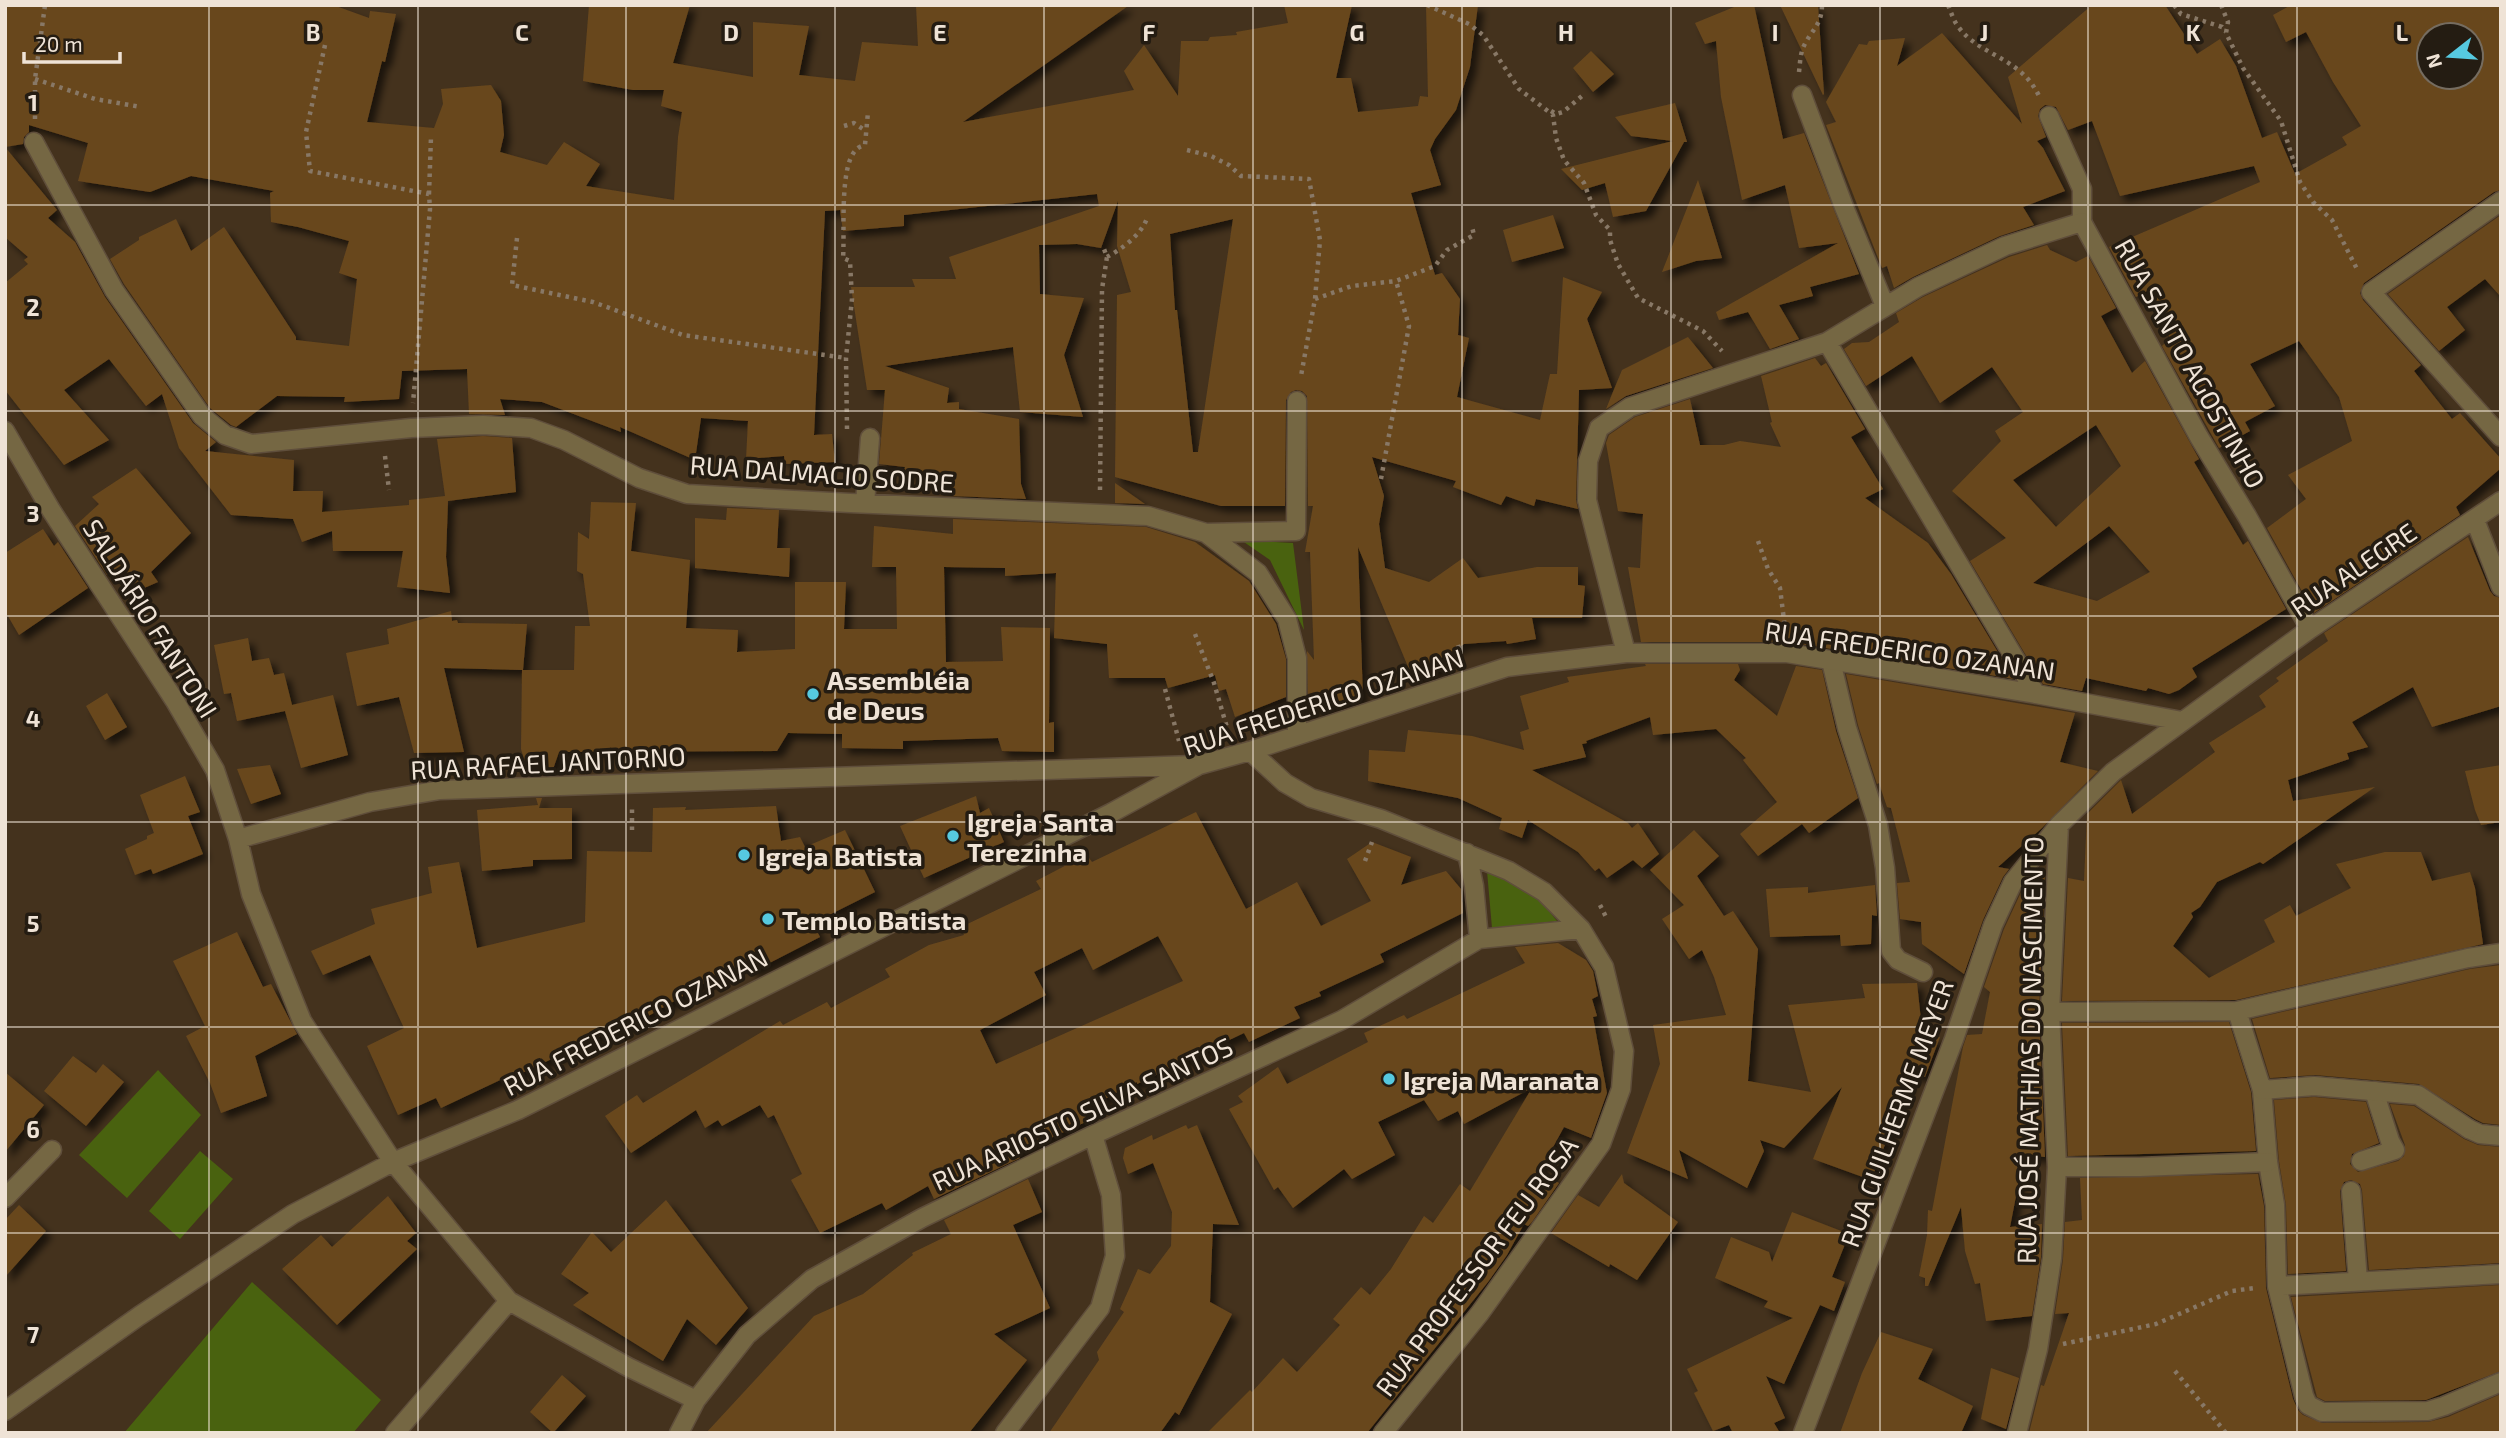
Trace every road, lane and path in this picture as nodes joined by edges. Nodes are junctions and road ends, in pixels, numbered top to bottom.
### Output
1 (46, 5) edge
2 (1427, 5) edge
3 (1445, 5) edge
4 (1822, 5) edge
5 (1948, 5) edge
6 (2174, 5) edge
7 (2221, 5) edge
8 (1443, 12) junction
9 (2226, 33) junction
10 (325, 45) dead end
11 (35, 79) junction
12 (1802, 95) joint
13 (1582, 96) dead end
14 (141, 107) dead end
15 (1545, 108) junction
16 (2045, 108) joint
17 (868, 113) dead end
18 (844, 126) dead end
19 (867, 131) junction
20 (431, 137) dead end
21 (34, 142) joint
22 (1187, 150) dead end
23 (429, 194) junction
24 (2501, 201) edge
25 (1147, 218) dead end
26 (2082, 222) junction
27 (1472, 228) dead end
28 (517, 238) dead end
29 (1104, 249) dead end
30 (1107, 257) junction
31 (1396, 281) junction
32 (2371, 292) junction
33 (1315, 299) junction
34 (1885, 306) junction
35 (1827, 342) junction
36 (846, 358) junction
37 (1740, 369) junction
38 (1297, 401) joint
39 (411, 428) junction
40 (5, 431) edge
41 (381, 431) junction
42 (2501, 436) edge
43 (847, 438) dead end
44 (870, 438) dead end
45 (1381, 479) dead end
46 (389, 490) dead end
47 (2501, 501) edge
48 (865, 504) junction
49 (1098, 512) junction
50 (2474, 520) junction
51 (1206, 533) junction
52 (1758, 541) dead end
53 (2501, 587) edge
54 (2310, 629) junction
55 (1195, 634) dead end
56 (1626, 653) junction
57 (1787, 653) junction
58 (1831, 661) junction
59 (1165, 689) dead end
60 (2036, 694) junction
61 (2182, 722) junction
62 (1297, 735) junction
63 (1241, 754) junction
64 (1192, 765) junction
65 (2059, 825) junction
66 (238, 839) junction
67 (1467, 853) junction
68 (1581, 929) junction
69 (1479, 939) junction
70 (2501, 953) edge
71 (1923, 972) dead end
72 (2237, 1011) junction
73 (2050, 1012) junction
74 (2262, 1090) junction
75 (2374, 1091) junction
76 (1093, 1135) junction
77 (2501, 1136) edge
78 (52, 1150) dead end
79 (2361, 1161) dead end
80 (393, 1162) junction
81 (2268, 1162) junction
82 (2057, 1167) junction
83 (2351, 1191) dead end
84 (5, 1198) edge
85 (2501, 1274) edge
86 (2358, 1281) junction
87 (2277, 1286) junction
88 (509, 1301) junction
89 (2038, 1349) junction
90 (2175, 1371) dead end
91 (2501, 1382) edge
92 (696, 1400) junction
93 (5, 1411) edge
94 (396, 1433) edge
95 (679, 1433) edge
96 (1005, 1433) edge
97 (1383, 1433) edge
98 (1803, 1433) edge
99 (2017, 1433) edge
100 (2226, 1433) edge

1 - 11 path
2 - 8 path
3 - 8 path
4 - 12 path
5 - 16 path
6 - 9 path
7 - 9 path
8 - 15 path
9 - 32 path
10 - 23 path
11 - 14 path
11 - 21 path
12 - 34 street
13 - 15 path
15 - 37 path
16 - 26 street, RUA SANTO AGOSTINHO
17 - 19 path
18 - 19 path
19 - 36 path
20 - 23 path
21 - 41 street, RUA DALMACIO SODRE
22 - 33 path
23 - 39 path
24 - 32 street
25 - 30 path
26 - 34 street
26 - 54 street, RUA SANTO AGOSTINHO
27 - 31 path
28 - 36 path
29 - 30 path
30 - 49 path
31 - 33 path
31 - 45 path
32 - 42 street
33 - 38 path
34 - 35 street
35 - 37 street
35 - 60 street
36 - 43 path
37 - 56 street
38 - 51 street
39 - 41 street, RUA DALMACIO SODRE
39 - 48 street, RUA DALMACIO SODRE
40 - 66 street, SALDÁRIO FANTONI
41 - 46 path
44 - 48 street
47 - 50 street, RUA ALEGRE
48 - 49 street, RUA DALMACIO SODRE
49 - 51 street, RUA DALMACIO SODRE
50 - 53 street
50 - 54 street, RUA ALEGRE
51 - 62 street, RUA DALMACIO SODRE
52 - 57 path
54 - 61 street, RUA ALEGRE
55 - 63 path
56 - 57 street, RUA FREDERICO OZANAN
56 - 62 street, RUA FREDERICO OZANAN
57 - 58 street, RUA FREDERICO OZANAN
58 - 60 street, RUA FREDERICO OZANAN
58 - 71 street
59 - 64 path
60 - 61 street, RUA FREDERICO OZANAN
61 - 65 street, RUA JOSÉ MATHIAS DO NASCIMENTO
62 - 63 street, RUA FREDERICO OZANAN
63 - 64 street, RUA FREDERICO OZANAN
63 - 67 street, RUA PROFESSOR FEU ROSA
64 - 66 street, RUA RAFAEL JANTORNO
64 - 80 street, RUA FREDERICO OZANAN
65 - 73 street, RUA JOSÉ MATHIAS DO NASCIMENTO
65 - 98 street, RUA GUILHERME MEYER
66 - 80 street
67 - 68 street, RUA PROFESSOR FEU ROSA
67 - 69 street
68 - 69 street
68 - 97 street, RUA PROFESSOR FEU ROSA
69 - 76 street, RUA ARIOSTO SILVA SANTOS
70 - 72 street
72 - 73 street
72 - 74 street
73 - 82 street, RUA JOSÉ MATHIAS DO NASCIMENTO
74 - 75 street
74 - 81 street
75 - 77 street
75 - 79 street
76 - 92 street, RUA ARIOSTO SILVA SANTOS
76 - 96 street
78 - 84 street
80 - 88 street
80 - 93 street, RUA FREDERICO OZANAN
81 - 82 street
81 - 87 street
82 - 89 street, RUA JOSÉ MATHIAS DO NASCIMENTO
83 - 86 street
85 - 86 street
86 - 87 street
87 - 89 path
87 - 91 street
88 - 92 street
88 - 94 street
89 - 99 street, RUA JOSÉ MATHIAS DO NASCIMENTO
90 - 100 path
92 - 95 street, RUA ARIOSTO SILVA SANTOS

